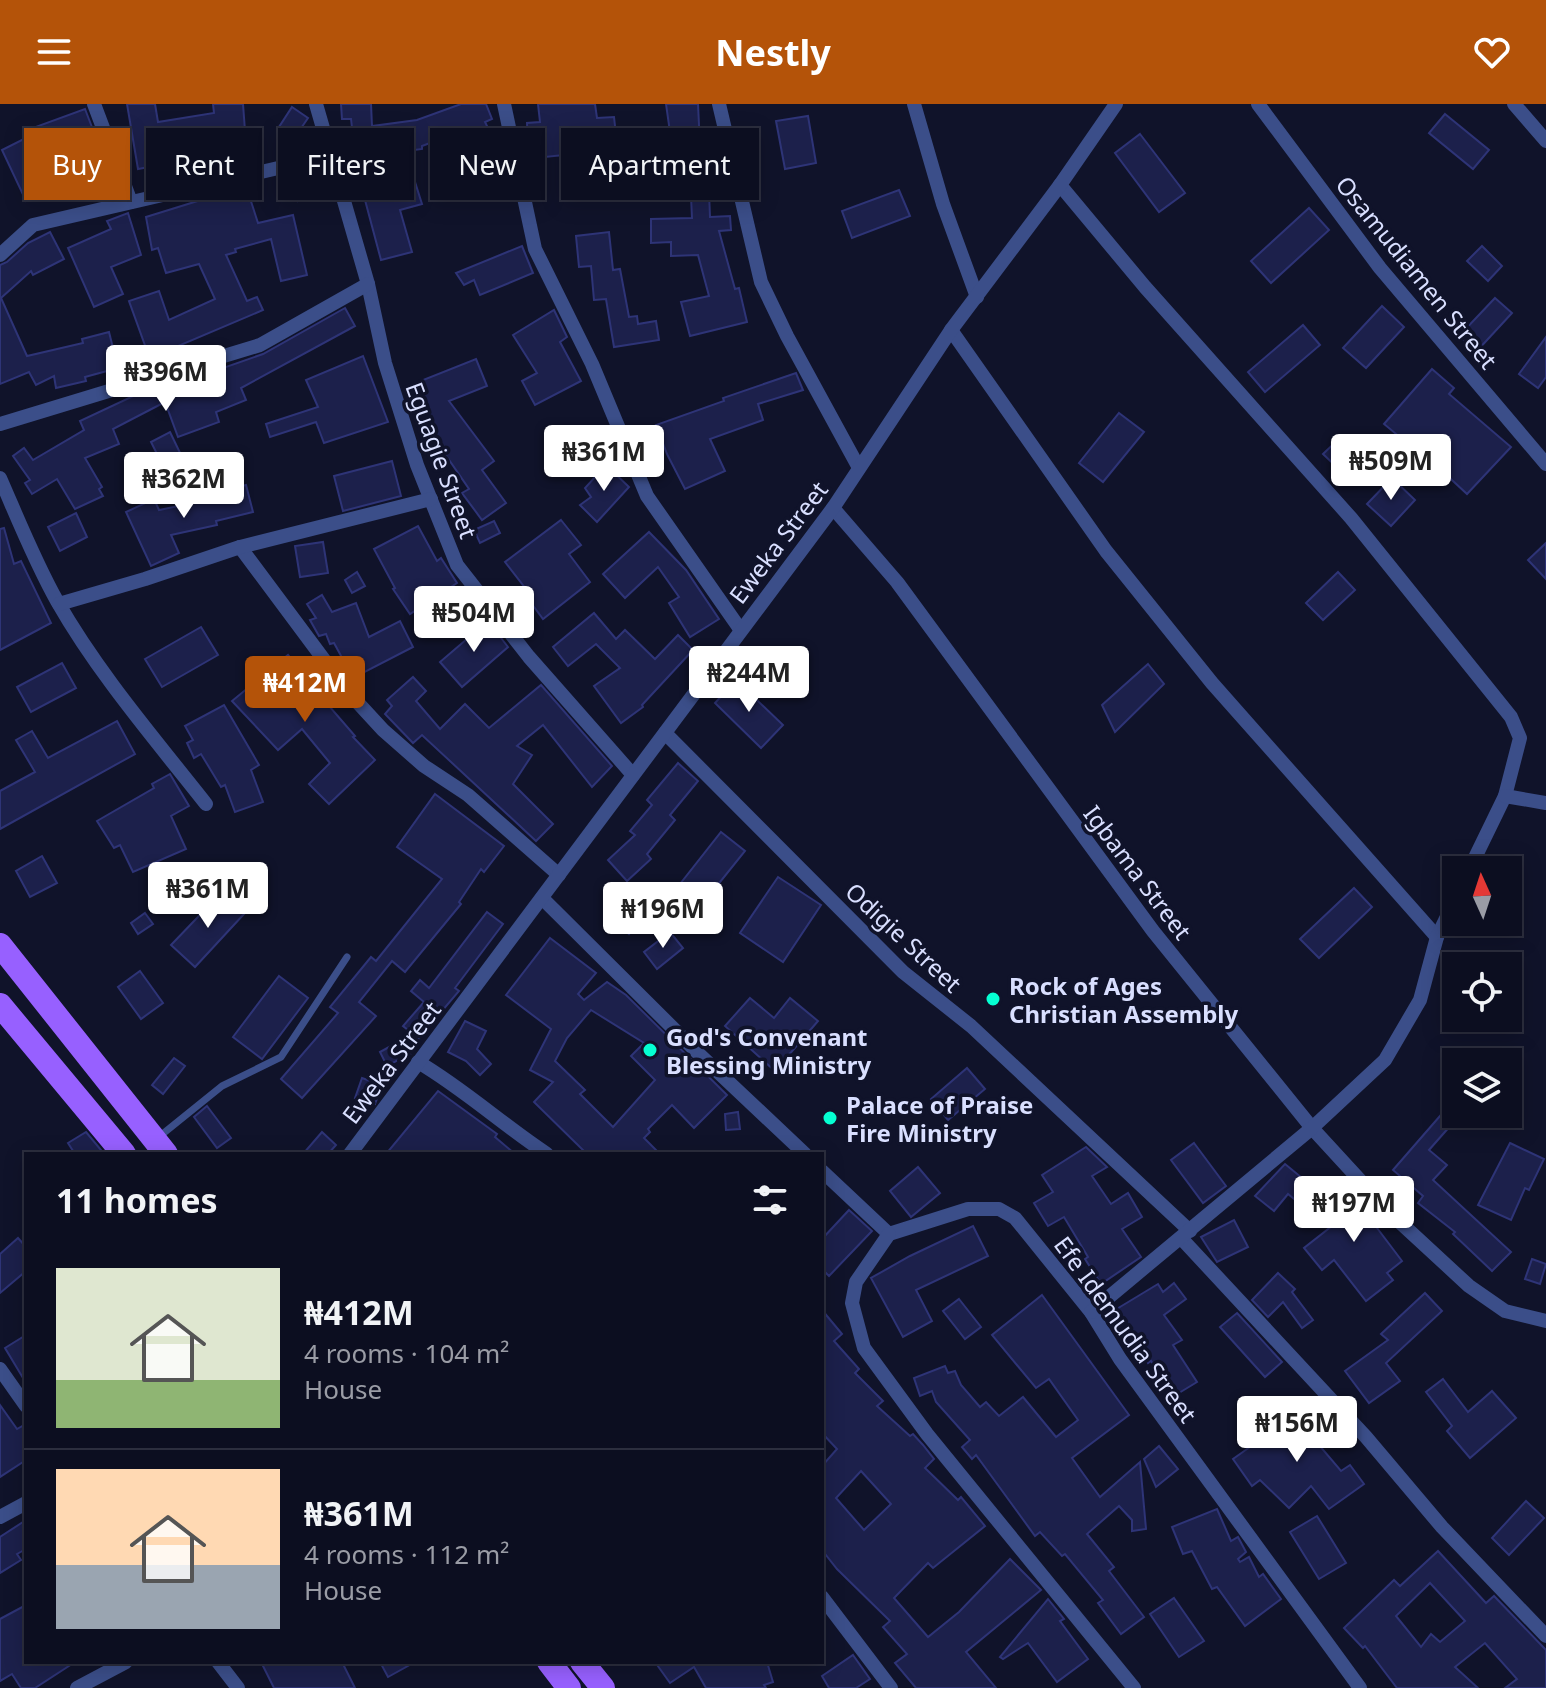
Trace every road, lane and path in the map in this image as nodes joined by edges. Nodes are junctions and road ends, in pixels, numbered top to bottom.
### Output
1 (94, 104) edge
2 (316, 104) edge
3 (504, 104) edge
4 (719, 104) edge
5 (914, 104) edge
6 (1116, 104) edge
7 (1258, 104) edge
8 (1514, 104) edge
9 (322, 128) edge
10 (1546, 141) edge
11 (278, 168) edge
12 (1060, 185) junction
13 (343, 200) edge
14 (131, 202) junction
15 (0, 255) edge
16 (368, 284) junction
17 (977, 297) junction
18 (951, 330) junction
19 (0, 424) edge
20 (1546, 464) edge
21 (859, 468) junction
22 (0, 478) edge
23 (431, 499) junction
24 (833, 508) junction
25 (240, 547) junction
26 (59, 604) junction
27 (740, 629) junction
28 (665, 733) junction
29 (633, 775) junction
30 (1505, 796) junction
31 (1546, 803) edge
32 (206, 804) dead end
33 (1476, 856) edge
34 (559, 875) junction
35 (542, 898) junction
36 (1442, 927) edge
37 (1437, 937) junction
38 (0, 945) edge
39 (347, 957) dead end
40 (0, 1005) edge
41 (418, 1062) junction
42 (1312, 1128) junction
43 (160, 1147) edge
44 (122, 1152) edge
45 (351, 1152) edge
46 (544, 1152) edge
47 (803, 1152) edge
48 (824, 1173) edge
49 (889, 1234) junction
50 (1185, 1234) junction
51 (1091, 1312) junction
52 (1546, 1321) edge
53 (0, 1369) edge
54 (24, 1403) edge
55 (24, 1504) edge
56 (0, 1517) edge
57 (824, 1600) edge
58 (1546, 1636) edge
59 (122, 1664) edge
60 (220, 1664) edge
61 (551, 1664) edge
62 (584, 1664) edge
63 (77, 1688) edge
64 (238, 1688) edge
65 (569, 1688) edge
66 (603, 1688) edge
67 (891, 1688) edge
68 (1134, 1688) edge
69 (1360, 1688) edge

1 - 14 street
2 - 9 street, Eguagie Street
3 - 27 street
4 - 21 street
5 - 17 street
6 - 12 street, Eweka Street
7 - 20 street, Osamudiamen Street
8 - 10 street
11 - 14 street
12 - 17 street, Eweka Street
12 - 30 street
13 - 16 street, Eguagie Street
14 - 15 street
16 - 19 street
16 - 23 street, Eguagie Street
17 - 18 street, Eweka Street
18 - 21 street, Eweka Street
18 - 37 street
21 - 24 street, Eweka Street
22 - 26 street
23 - 25 street
23 - 29 street, Eguagie Street
24 - 27 street, Eweka Street
24 - 42 street, Igbama Street
25 - 26 street
25 - 34 street
26 - 32 street
27 - 28 street, Eweka Street
28 - 29 street, Eweka Street
28 - 50 street, Odigie Street
29 - 34 street, Eweka Street
30 - 31 street
30 - 33 street
34 - 35 street, Eweka Street
35 - 41 street, Eweka Street
35 - 47 street
36 - 37 street
37 - 42 street
38 - 43 main road
39 - 43 lane
40 - 44 main road
41 - 45 street, Eweka Street
41 - 46 street
42 - 50 street
42 - 52 street, Igbama Street
48 - 49 street
49 - 51 street, Efe Idemudia Street
49 - 68 street
50 - 51 street
50 - 58 street, Odigie Street
51 - 69 street, Efe Idemudia Street
53 - 54 street
55 - 56 street
57 - 67 street
59 - 63 street
60 - 64 street
61 - 65 main road
62 - 66 main road

